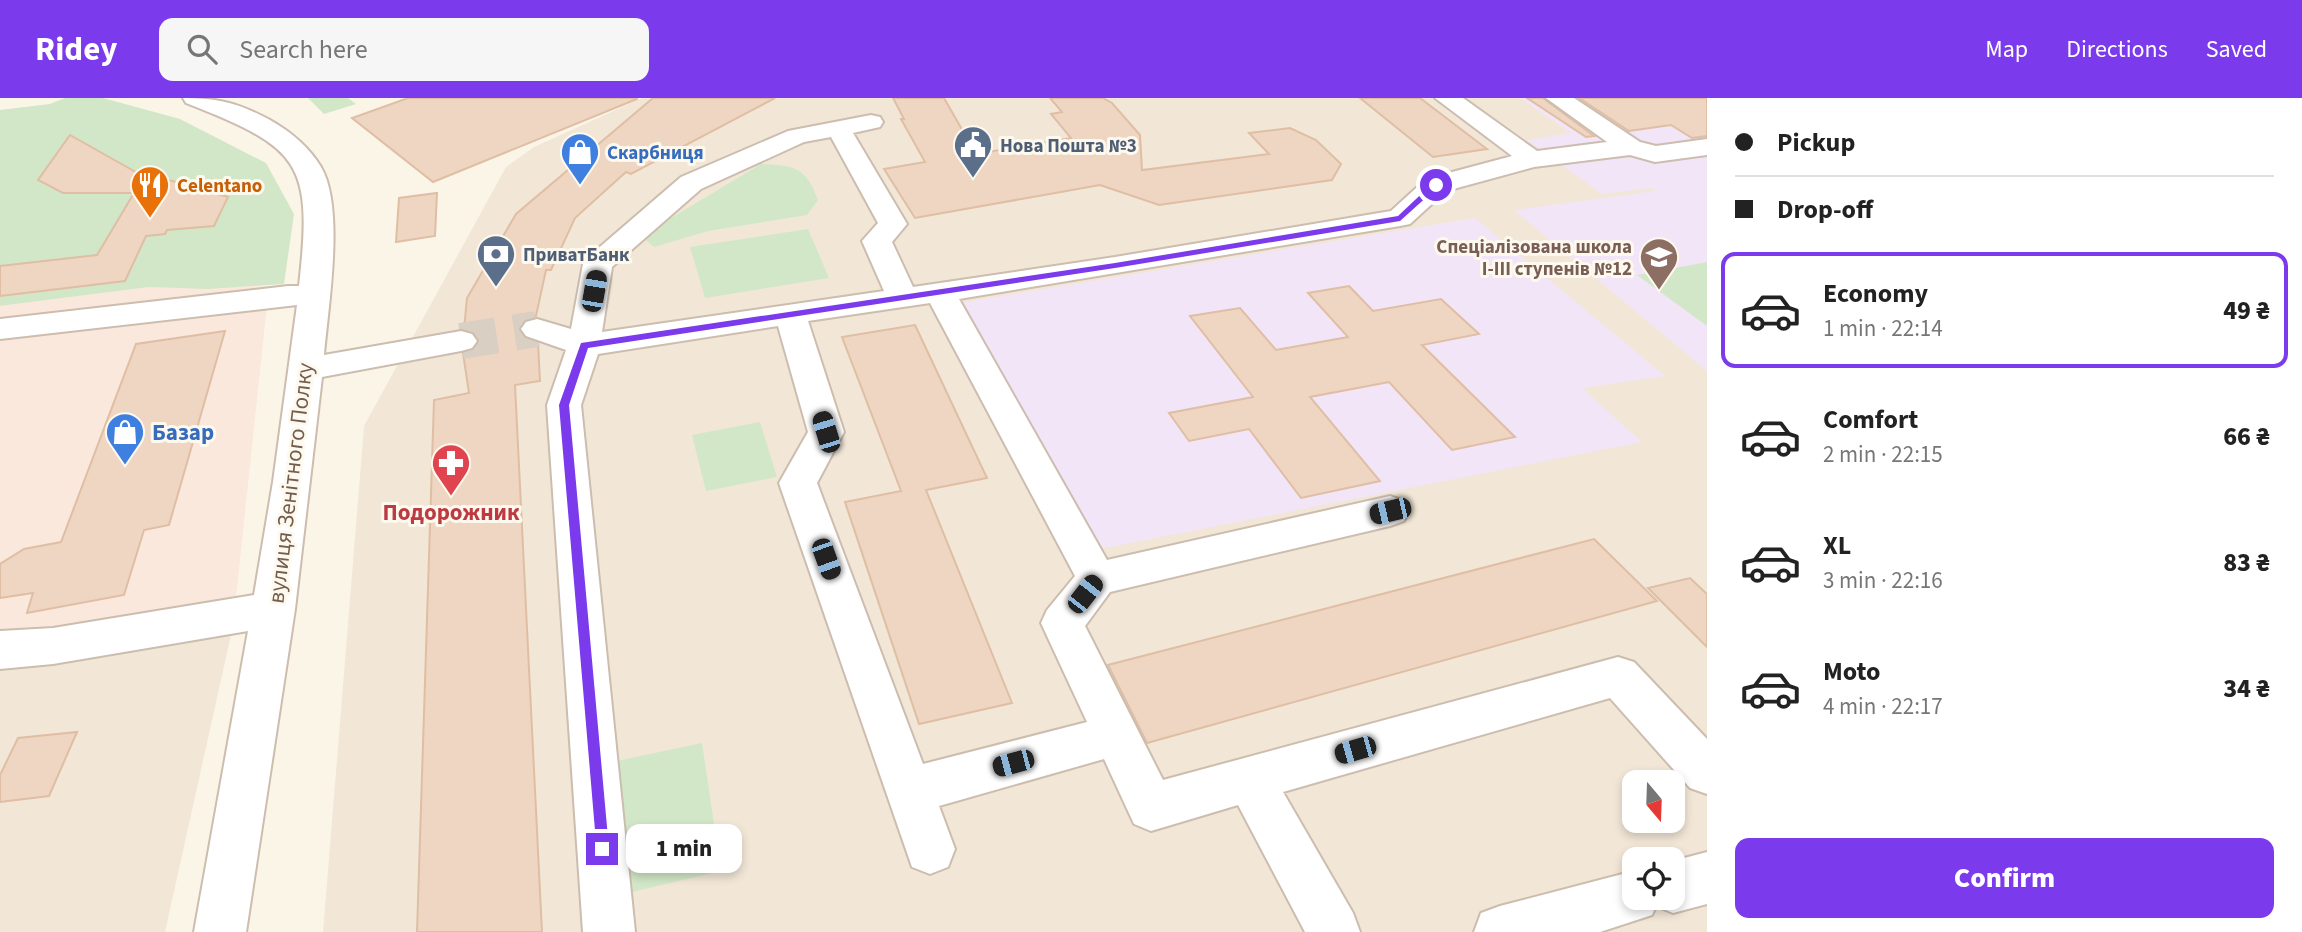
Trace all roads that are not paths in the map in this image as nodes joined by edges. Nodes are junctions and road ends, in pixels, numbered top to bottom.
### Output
1 (195, 98) edge
2 (1447, 98) edge
3 (1558, 98) edge
4 (251, 108) edge
5 (1707, 147) edge
6 (1631, 148) junction
7 (1532, 159) junction
8 (939, 291) junction
9 (313, 297) junction
10 (902, 297) junction
11 (790, 313) junction
12 (0, 329) edge
13 (537, 330) tunnel mouth
14 (461, 341) tunnel mouth
15 (584, 345) junction
16 (306, 369) junction
17 (1390, 511) dead end
18 (1097, 579) junction
19 (274, 609) junction
20 (0, 650) edge
21 (1116, 735) junction
22 (1707, 772) edge
23 (1250, 779) junction
24 (909, 790) junction
25 (930, 849) dead end
26 (1707, 878) edge
27 (1685, 884) edge
28 (1622, 900) edge
29 (220, 932) edge
30 (609, 932) edge
31 (1334, 932) edge
32 (1500, 932) edge

1 - 4 street, вулиця Зенітного Полку
2 - 7 street
3 - 6 street
4 - 9 street, вулиця Зенітного Полку
5 - 6 street
6 - 7 street
7 - 8 street
8 - 10 street
8 - 18 street
9 - 12 street
9 - 16 street, вулиця Зенітного Полку
10 - 11 street
10 - 15 street
11 - 15 street
11 - 24 street
13 - 15 street
14 - 16 street
15 - 30 street
16 - 19 street, вулиця Зенітного Полку
17 - 18 street
18 - 21 street
19 - 20 street
19 - 29 street, вулиця Зенітного Полку
21 - 23 street
21 - 24 street
22 - 23 street
23 - 31 street
24 - 25 street
26 - 27 street
28 - 32 street

